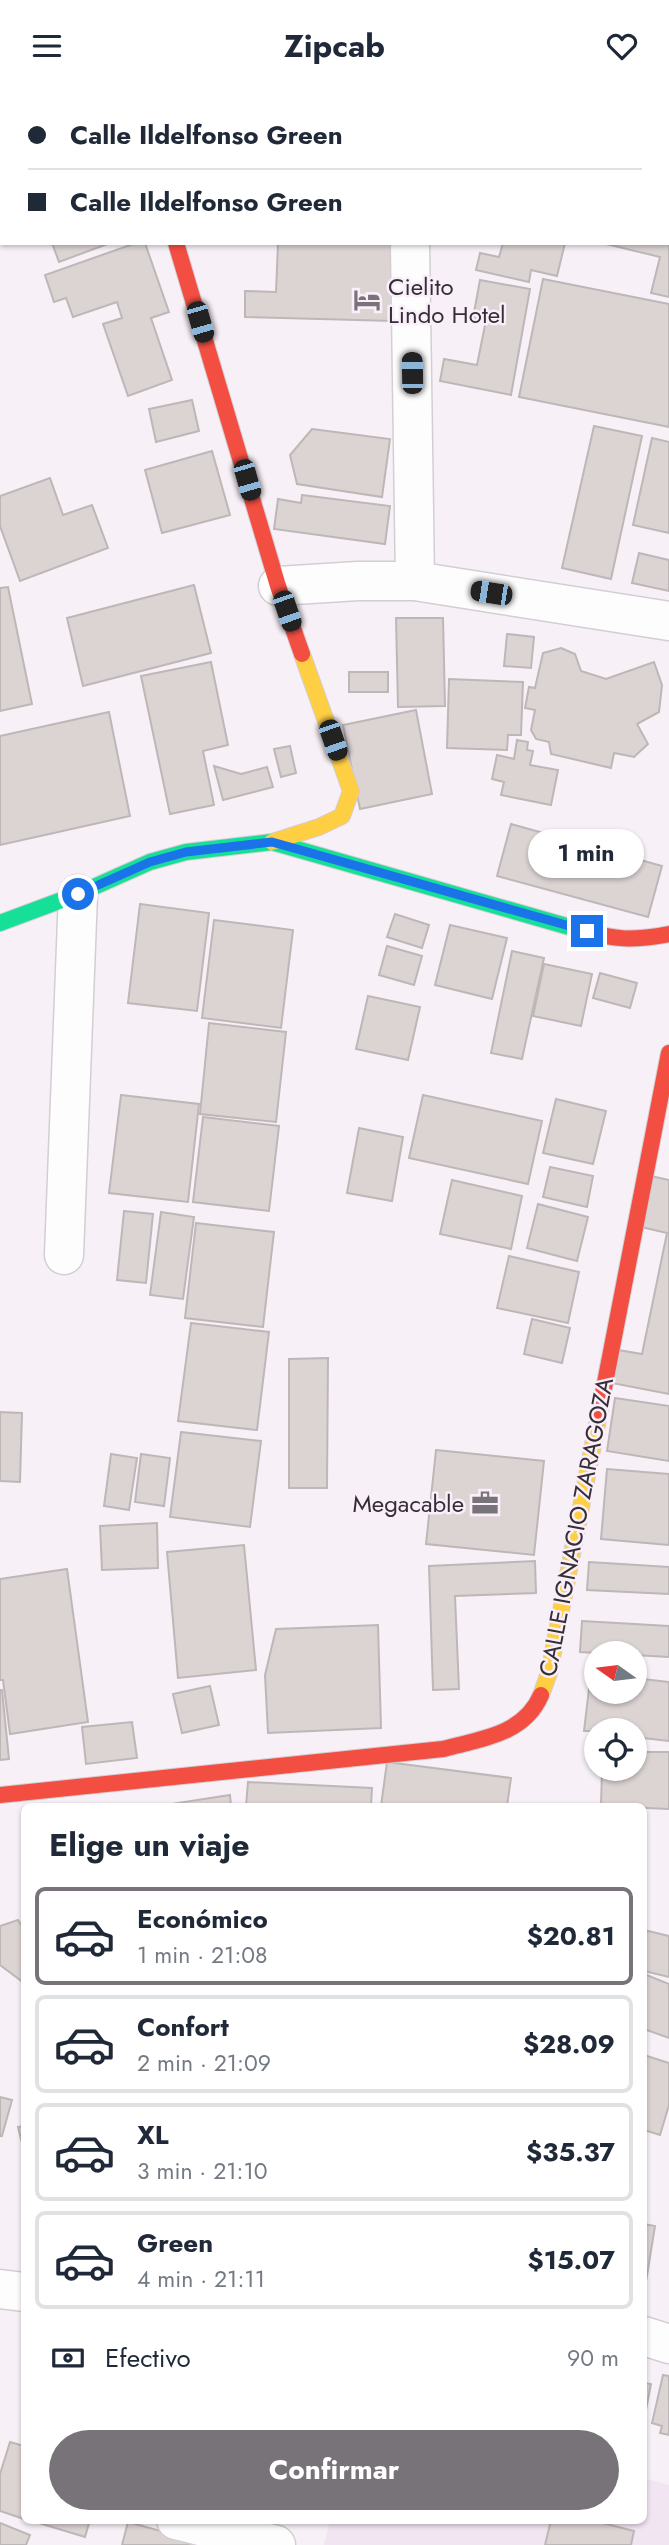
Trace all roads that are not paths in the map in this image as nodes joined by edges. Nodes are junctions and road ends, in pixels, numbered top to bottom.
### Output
1 (177, 245) edge
2 (410, 245) edge
3 (415, 581) junction
4 (278, 586) junction
5 (669, 621) edge
6 (272, 842) junction
7 (78, 894) junction
8 (0, 923) edge
9 (669, 934) edge
10 (669, 1053) edge
11 (64, 1255) dead end
12 (0, 1795) edge
13 (0, 2289) edge
14 (21, 2292) edge
15 (647, 2337) edge
16 (669, 2344) edge
17 (192, 2524) edge
18 (287, 2524) edge
19 (279, 2545) edge

1 - 4 street
2 - 3 street
3 - 4 street
3 - 5 street
4 - 6 street
6 - 7 street
6 - 9 street
7 - 8 street
7 - 11 street
10 - 12 street, CALLE IGNACIO ZARAGOZA
13 - 14 street
15 - 16 street
17 - 19 street
18 - 19 street

